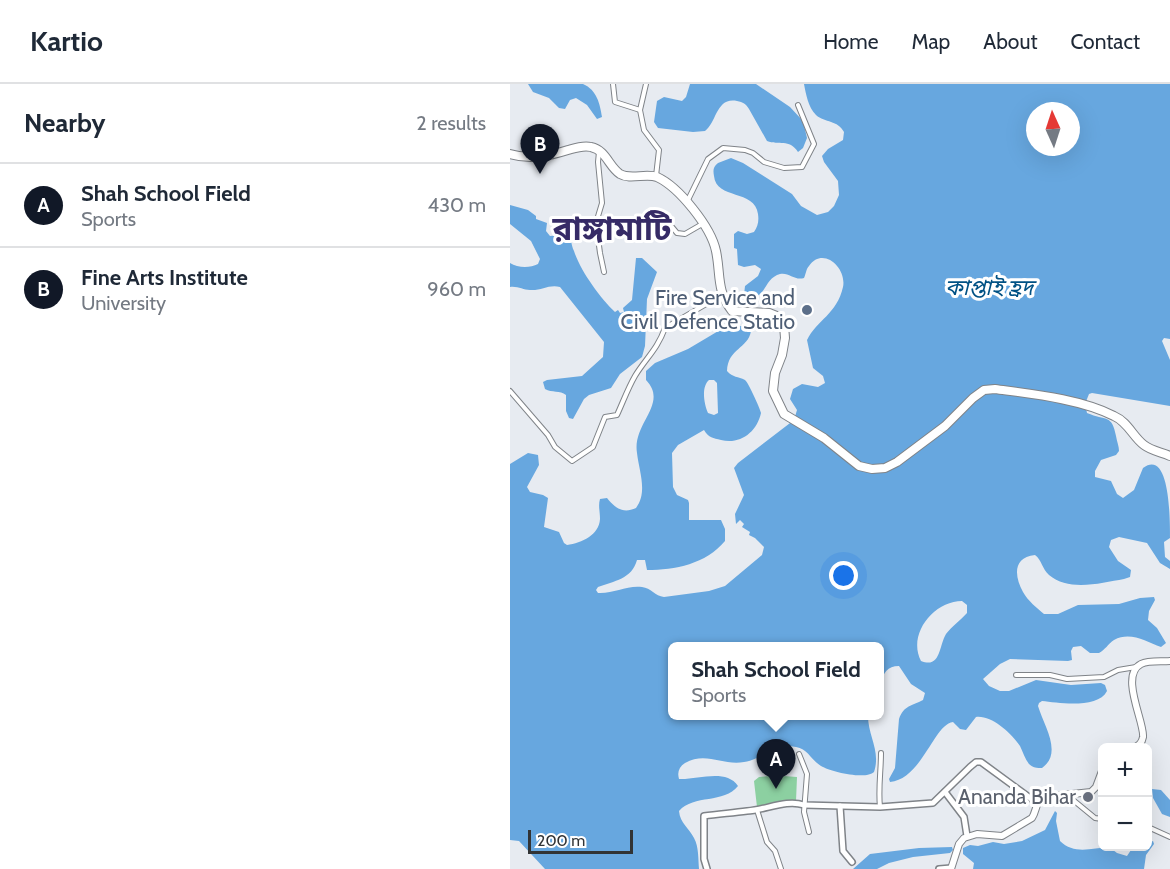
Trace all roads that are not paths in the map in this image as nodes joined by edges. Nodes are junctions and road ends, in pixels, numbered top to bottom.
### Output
1 (613, 84) edge
2 (646, 84) edge
3 (798, 105) dead end
4 (640, 110) junction
5 (599, 151) junction
6 (510, 154) edge
7 (656, 177) junction
8 (687, 202) junction
9 (704, 223) junction
10 (672, 227) dead end
11 (604, 272) dead end
12 (722, 298) junction
13 (510, 391) edge
14 (1170, 456) edge
15 (1170, 661) edge
16 (1137, 668) junction
17 (1016, 675) dead end
18 (1140, 743) edge
19 (881, 753) dead end
20 (799, 754) dead end
21 (1098, 779) edge
22 (945, 792) junction
23 (1066, 794) junction
24 (1037, 803) junction
25 (804, 805) junction
26 (840, 806) junction
27 (880, 807) junction
28 (757, 810) junction
29 (1098, 818) edge
30 (1152, 827) edge
31 (809, 832) dead end
32 (967, 836) junction
33 (1170, 837) edge
34 (852, 862) dead end
35 (951, 868) edge
36 (707, 869) edge
37 (781, 869) edge
38 (939, 869) edge

1 - 4 street
2 - 4 street
3 - 8 street
4 - 7 street
5 - 6 highway
5 - 7 highway
5 - 11 street
7 - 8 highway
8 - 9 highway
9 - 10 street
9 - 12 highway
12 - 13 street
12 - 14 highway
15 - 16 main road
16 - 17 street
16 - 18 main road
19 - 27 street
20 - 25 street
21 - 23 main road
22 - 24 street
22 - 27 street
22 - 32 street
23 - 24 main road
23 - 29 street
24 - 32 main road
25 - 26 street
25 - 28 street
25 - 31 street
26 - 27 street
26 - 34 street
28 - 36 street
28 - 37 street
30 - 33 street
32 - 35 main road
35 - 38 street

